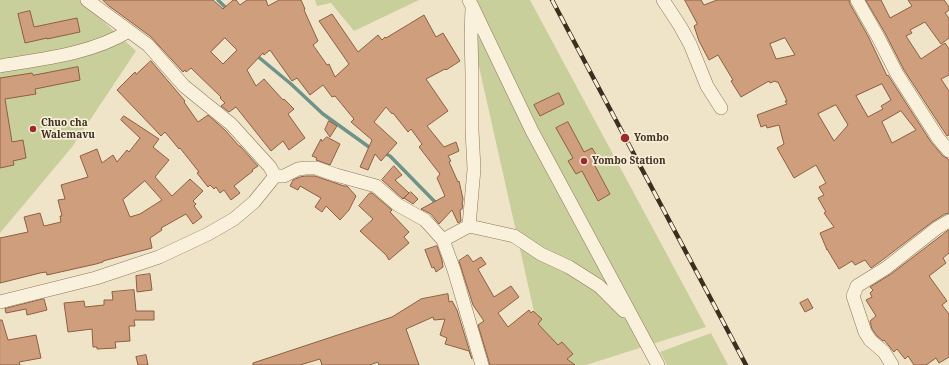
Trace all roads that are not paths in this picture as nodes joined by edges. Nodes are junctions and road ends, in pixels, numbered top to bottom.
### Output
1 (87, 0) edge
2 (663, 0) edge
3 (857, 0) edge
4 (471, 3) edge
5 (129, 31) junction
6 (0, 66) edge
7 (721, 108) dead end
8 (949, 151) edge
9 (275, 176) junction
10 (949, 221) edge
11 (469, 226) junction
12 (443, 240) junction
13 (0, 302) edge
14 (635, 323) junction
15 (482, 365) edge
16 (658, 365) edge
17 (892, 365) edge

1 - 5 street
2 - 7 street
3 - 8 street
4 - 11 street
4 - 14 street
5 - 6 street
5 - 9 street
9 - 12 street
9 - 13 street
10 - 17 street
11 - 12 street
11 - 14 street
12 - 15 street
14 - 16 street

